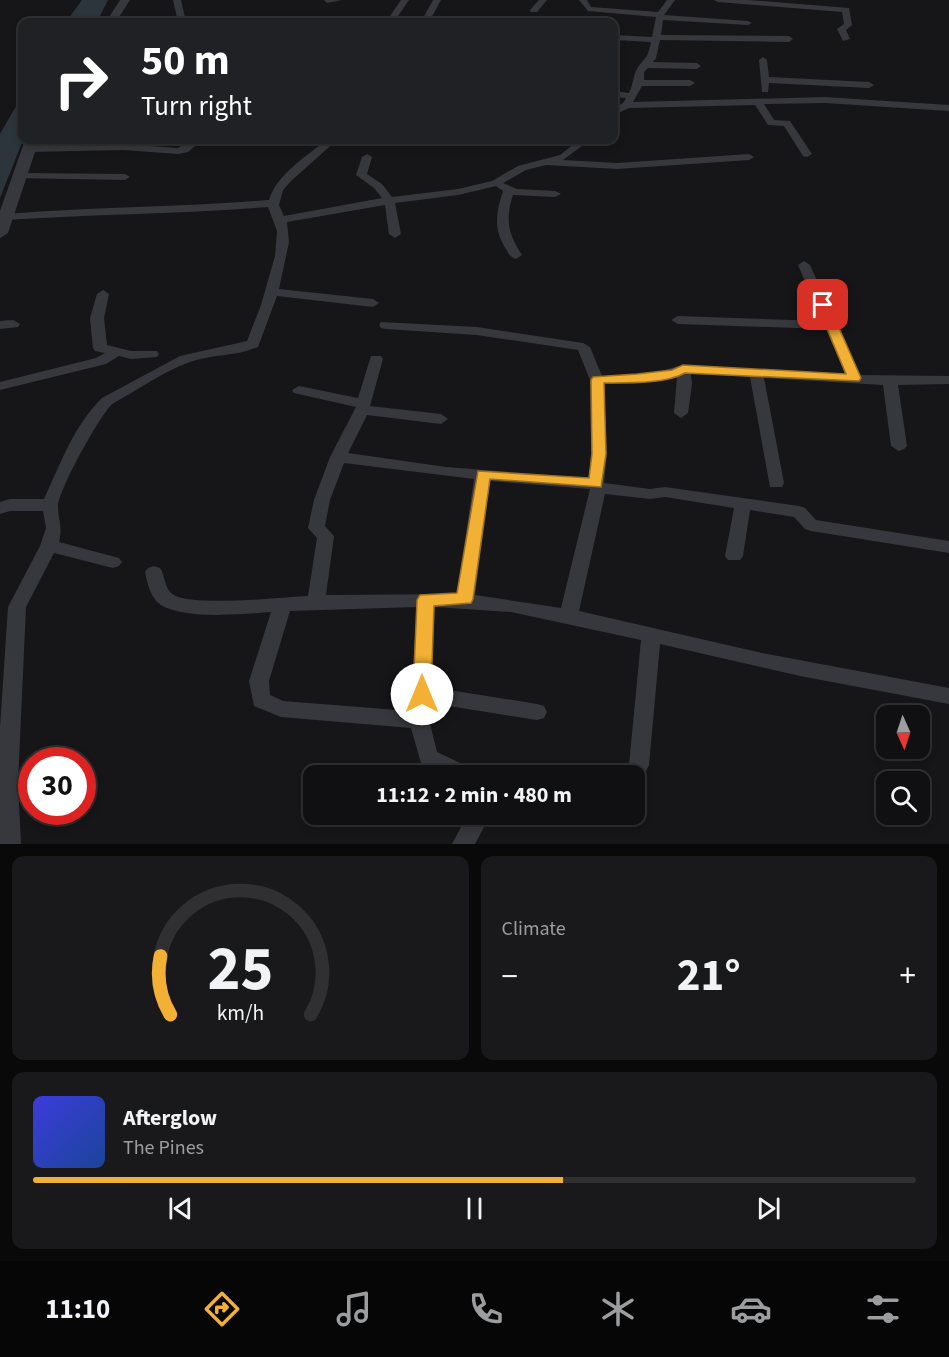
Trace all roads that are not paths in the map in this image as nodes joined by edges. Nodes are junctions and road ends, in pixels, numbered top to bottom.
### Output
1 (126, 0) edge
2 (177, 0) edge
3 (338, 0) edge
4 (405, 0) edge
5 (438, 0) edge
6 (542, 0) edge
7 (583, 0) edge
8 (667, 0) edge
9 (718, 0) edge
10 (849, 0) edge
11 (327, 1) edge
12 (820, 4) edge
13 (534, 10) dead end
14 (846, 10) junction
15 (660, 16) junction
16 (114, 18) edge
17 (181, 18) edge
18 (393, 18) edge
19 (427, 18) edge
20 (748, 22) dead end
21 (618, 37) edge
22 (655, 39) junction
23 (789, 39) dead end
24 (846, 39) dead end
25 (763, 60) dead end
26 (645, 65) junction
27 (697, 66) dead end
28 (764, 80) junction
29 (639, 83) junction
30 (690, 83) dead end
31 (869, 85) dead end
32 (618, 96) edge
33 (629, 100) junction
34 (762, 102) junction
35 (949, 108) edge
36 (618, 109) edge
37 (31, 144) edge
38 (192, 144) edge
39 (326, 144) edge
40 (580, 144) edge
41 (807, 154) dead end
42 (367, 157) dead end
43 (749, 157) dead end
44 (547, 163) junction
45 (19, 176) junction
46 (125, 177) dead end
47 (496, 183) junction
48 (509, 191) junction
49 (555, 194) dead end
50 (390, 201) junction
51 (274, 203) junction
52 (5, 216) junction
53 (281, 220) junction
54 (0, 233) edge
55 (395, 234) dead end
56 (516, 255) dead end
57 (804, 265) dead end
58 (272, 292) junction
59 (103, 294) dead end
60 (373, 303) dead end
61 (678, 320) dead end
62 (386, 325) dead end
63 (832, 325) junction
64 (115, 353) junction
65 (152, 354) dead end
66 (376, 359) dead end
67 (683, 369) junction
68 (756, 374) junction
69 (854, 378) junction
70 (597, 380) junction
71 (949, 380) edge
72 (890, 381) junction
73 (0, 386) edge
74 (299, 390) dead end
75 (362, 407) junction
76 (681, 413) dead end
77 (441, 419) dead end
78 (899, 446) dead end
79 (338, 457) junction
80 (483, 474) junction
81 (776, 483) dead end
82 (597, 486) junction
83 (743, 504) junction
84 (50, 505) junction
85 (0, 508) edge
86 (49, 546) junction
87 (949, 548) edge
88 (734, 556) dead end
89 (113, 562) dead end
90 (153, 572) dead end
91 (465, 599) junction
92 (426, 600) junction
93 (316, 603) junction
94 (282, 606) junction
95 (569, 614) junction
96 (651, 635) junction
97 (7, 654) edge
98 (422, 694) junction
99 (949, 696) edge
100 (537, 712) dead end
101 (419, 720) junction
102 (445, 765) edge
103 (639, 765) dead end
104 (3, 782) edge
105 (474, 825) edge
106 (10, 844) edge
107 (463, 844) edge

1 - 16 street
2 - 17 street
3 - 11 street
4 - 18 street
5 - 19 street
6 - 13 street
7 - 15 street
8 - 15 street
9 - 12 street
10 - 14 street
12 - 14 street
14 - 24 street
15 - 20 street
15 - 22 street
21 - 22 street
22 - 23 street
22 - 26 street
25 - 28 street
26 - 27 street
26 - 29 street
28 - 31 street
28 - 34 street
29 - 30 street
29 - 33 street
32 - 33 street
33 - 34 street
33 - 36 street
34 - 35 street
34 - 41 street
37 - 38 street
37 - 45 street
39 - 51 street
40 - 44 street
42 - 50 street
43 - 44 street
44 - 47 street
45 - 46 street
45 - 52 street
47 - 48 street
47 - 50 street
48 - 49 street
48 - 56 street
50 - 53 street
50 - 55 street
51 - 52 street
51 - 53 street
52 - 54 street
53 - 58 street
57 - 63 street
58 - 60 street
58 - 84 street
59 - 64 street
61 - 63 street
62 - 70 street
63 - 69 street
64 - 65 street
64 - 73 street
66 - 75 street
67 - 68 street
67 - 70 street
67 - 76 street
68 - 69 street
68 - 81 street
69 - 72 street
70 - 82 street
71 - 72 street
72 - 78 street
74 - 75 street
75 - 77 street
75 - 79 street
79 - 80 street
79 - 93 street
80 - 82 street
80 - 91 street
82 - 83 street
82 - 95 street
83 - 87 street
83 - 88 street
84 - 85 street
84 - 86 street
86 - 89 street
86 - 97 street
90 - 94 street
91 - 92 street
91 - 95 street
92 - 93 street
92 - 98 street
93 - 94 street
94 - 101 street
95 - 96 street
96 - 99 street
96 - 103 street
97 - 104 street
98 - 100 street
98 - 101 street
101 - 102 street
104 - 106 street
105 - 107 street

